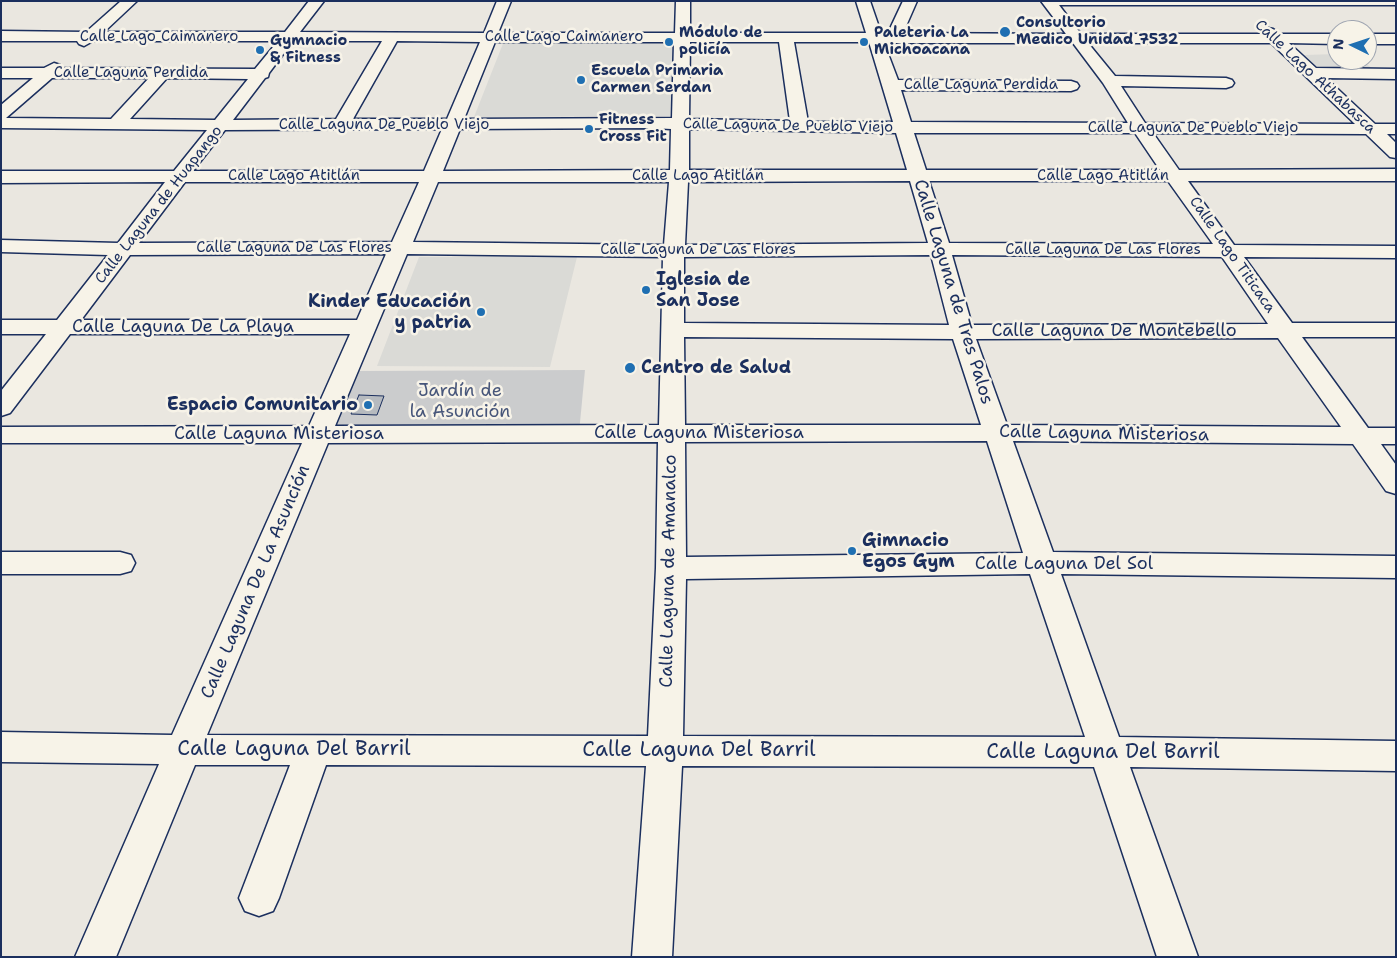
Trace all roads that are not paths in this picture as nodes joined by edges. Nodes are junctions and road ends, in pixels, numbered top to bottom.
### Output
1 (130, 1) edge
2 (317, 1) edge
3 (504, 1) edge
4 (683, 1) edge
5 (863, 1) edge
6 (910, 1) edge
7 (1048, 1) edge
8 (1054, 1) edge
9 (1396, 1) edge
10 (1235, 2) edge
11 (1, 36) edge
12 (90, 36) junction
13 (290, 37) junction
14 (392, 37) junction
15 (491, 37) junction
16 (682, 38) junction
17 (786, 38) junction
18 (885, 38) junction
19 (1076, 39) junction
20 (1275, 39) junction
21 (1327, 39) edge
22 (1377, 39) edge
23 (1396, 39) edge
24 (76, 49) dead end
25 (63, 61) dead end
26 (1, 73) edge
27 (49, 73) junction
28 (1312, 73) junction
29 (162, 74) junction
30 (262, 74) junction
31 (1396, 74) edge
32 (1110, 81) junction
33 (1226, 83) dead end
34 (891, 85) junction
35 (1071, 86) dead end
36 (1, 114) edge
37 (1, 123) edge
38 (680, 124) junction
39 (115, 125) junction
40 (341, 125) junction
41 (453, 125) junction
42 (220, 126) junction
43 (800, 127) junction
44 (903, 127) junction
45 (1139, 127) junction
46 (1371, 129) junction
47 (1396, 129) edge
48 (1396, 153) edge
49 (431, 175) junction
50 (1396, 175) edge
51 (680, 176) junction
52 (918, 176) junction
53 (1176, 176) junction
54 (1, 177) edge
55 (179, 177) junction
56 (1, 246) edge
57 (400, 248) junction
58 (125, 249) junction
59 (940, 249) junction
60 (1228, 250) junction
61 (674, 251) junction
62 (1396, 252) edge
63 (1, 327) edge
64 (64, 327) junction
65 (365, 327) junction
66 (672, 330) junction
67 (1286, 330) junction
68 (1396, 330) edge
69 (962, 332) junction
70 (1, 408) edge
71 (671, 432) junction
72 (319, 433) junction
73 (996, 433) junction
74 (1, 435) edge
75 (1361, 436) junction
76 (1396, 436) edge
77 (1396, 485) edge
78 (1, 563) edge
79 (120, 563) dead end
80 (1043, 563) junction
81 (1396, 566) edge
82 (671, 568) junction
83 (1, 747) edge
84 (314, 749) junction
85 (185, 750) junction
86 (665, 752) junction
87 (1108, 752) junction
88 (1396, 756) edge
89 (259, 898) dead end
90 (95, 957) edge
91 (652, 957) edge
92 (1178, 957) edge

1 - 12 street
2 - 13 street, Calle Laguna de Huapango
3 - 15 street, Calle Laguna De La Asunción
4 - 16 street, Calle Laguna de Amanalco
5 - 18 street, Calle Laguna de Tres Palos
6 - 18 street
7 - 19 street, Calle Lago Titicaca
8 - 10 street
9 - 10 street
10 - 20 street, Calle Lago Athabasca
11 - 12 street, Calle Lago Caimanero
12 - 13 street, Calle Lago Caimanero
12 - 24 street
13 - 14 street, Calle Lago Caimanero
13 - 30 street, Calle Laguna de Huapango
14 - 15 street, Calle Lago Caimanero
14 - 40 street
15 - 16 street, Calle Lago Caimanero
15 - 41 street, Calle Laguna De La Asunción
16 - 17 street, Calle Lago Caimanero
16 - 38 street, Calle Laguna de Amanalco
17 - 18 street, Calle Lago Caimanero
17 - 43 street
18 - 19 street, Calle Lago Caimanero
18 - 34 street, Calle Laguna de Tres Palos
19 - 20 street, Calle Lago Caimanero
19 - 32 street, Calle Lago Titicaca
20 - 21 street, Calle Lago Caimanero
20 - 28 street, Calle Lago Athabasca
22 - 23 street
25 - 27 street
26 - 27 street, Calle Laguna Perdida
27 - 29 street, Calle Laguna Perdida
27 - 36 street
28 - 31 street
28 - 46 street, Calle Lago Athabasca
29 - 30 street, Calle Laguna Perdida
29 - 39 street
30 - 42 street, Calle Laguna de Huapango
32 - 33 street
32 - 45 street, Calle Lago Titicaca
34 - 35 street, Calle Laguna Perdida
34 - 44 street, Calle Laguna de Tres Palos
37 - 39 street, Calle Laguna De Pueblo Viejo
38 - 41 street, Calle Laguna De Pueblo Viejo
38 - 43 street, Calle Laguna De Pueblo Viejo
38 - 51 street, Calle Laguna de Amanalco
39 - 42 street, Calle Laguna De Pueblo Viejo
40 - 41 street, Calle Laguna De Pueblo Viejo
40 - 42 street, Calle Laguna De Pueblo Viejo
41 - 49 street, Calle Laguna De La Asunción
42 - 55 street, Calle Laguna de Huapango
43 - 44 street, Calle Laguna De Pueblo Viejo
44 - 45 street, Calle Laguna De Pueblo Viejo
44 - 52 street, Calle Laguna de Tres Palos
45 - 46 street, Calle Laguna De Pueblo Viejo
45 - 53 street, Calle Lago Titicaca
46 - 47 street, Calle Laguna De Pueblo Viejo
46 - 48 street, Calle Lago Athabasca
49 - 51 street, Calle Lago Atitlán
49 - 55 street, Calle Lago Atitlán
49 - 57 street, Calle Laguna De La Asunción
50 - 53 street, Calle Lago Atitlán
51 - 52 street, Calle Lago Atitlán
51 - 61 street, Calle Laguna de Amanalco
52 - 53 street, Calle Lago Atitlán
52 - 59 street, Calle Laguna de Tres Palos
53 - 60 street, Calle Lago Titicaca
54 - 55 street, Calle Lago Atitlán
55 - 58 street, Calle Laguna de Huapango
56 - 58 street, Calle Laguna De Las Flores
57 - 58 street, Calle Laguna De Las Flores
57 - 61 street, Calle Laguna De Las Flores
57 - 65 street, Calle Laguna De La Asunción
58 - 64 street, Calle Laguna de Huapango
59 - 60 street, Calle Laguna De Las Flores
59 - 61 street, Calle Laguna De Las Flores
59 - 69 street, Calle Laguna de Tres Palos
60 - 62 street, Calle Laguna De Las Flores
60 - 67 street, Calle Lago Titicaca
61 - 66 street, Calle Laguna de Amanalco
63 - 64 street, Calle Laguna De La Playa
64 - 65 street, Calle Laguna De La Playa
64 - 70 street, Calle Laguna de Huapango
65 - 72 street, Calle Laguna De La Asunción
66 - 69 street, Calle Laguna De Montebello
66 - 71 street, Calle Laguna de Amanalco
67 - 68 street, Calle Laguna De Montebello
67 - 69 street, Calle Laguna De Montebello
67 - 75 street, Calle Lago Titicaca
69 - 73 street, Calle Laguna de Tres Palos
71 - 72 street, Calle Laguna Misteriosa
71 - 73 street, Calle Laguna Misteriosa
71 - 82 street, Calle Laguna de Amanalco
72 - 74 street, Calle Laguna Misteriosa
72 - 85 street, Calle Laguna De La Asunción
73 - 75 street, Calle Laguna Misteriosa
73 - 80 street, Calle Laguna de Tres Palos
75 - 76 street, Calle Laguna Misteriosa
75 - 77 street, Calle Lago Titicaca
78 - 79 street
80 - 81 street, Calle Laguna Del Sol
80 - 82 street, Calle Laguna Del Sol
80 - 87 street, Calle Laguna de Tres Palos
82 - 86 street, Calle Laguna de Amanalco
83 - 85 street, Calle Laguna Del Barril
84 - 85 street, Calle Laguna Del Barril
84 - 86 street, Calle Laguna Del Barril
84 - 89 street
85 - 90 street, Calle Laguna De La Asunción
86 - 87 street, Calle Laguna Del Barril
86 - 91 street, Calle Laguna de Amanalco
87 - 88 street, Calle Laguna Del Barril
87 - 92 street, Calle Laguna de Tres Palos

